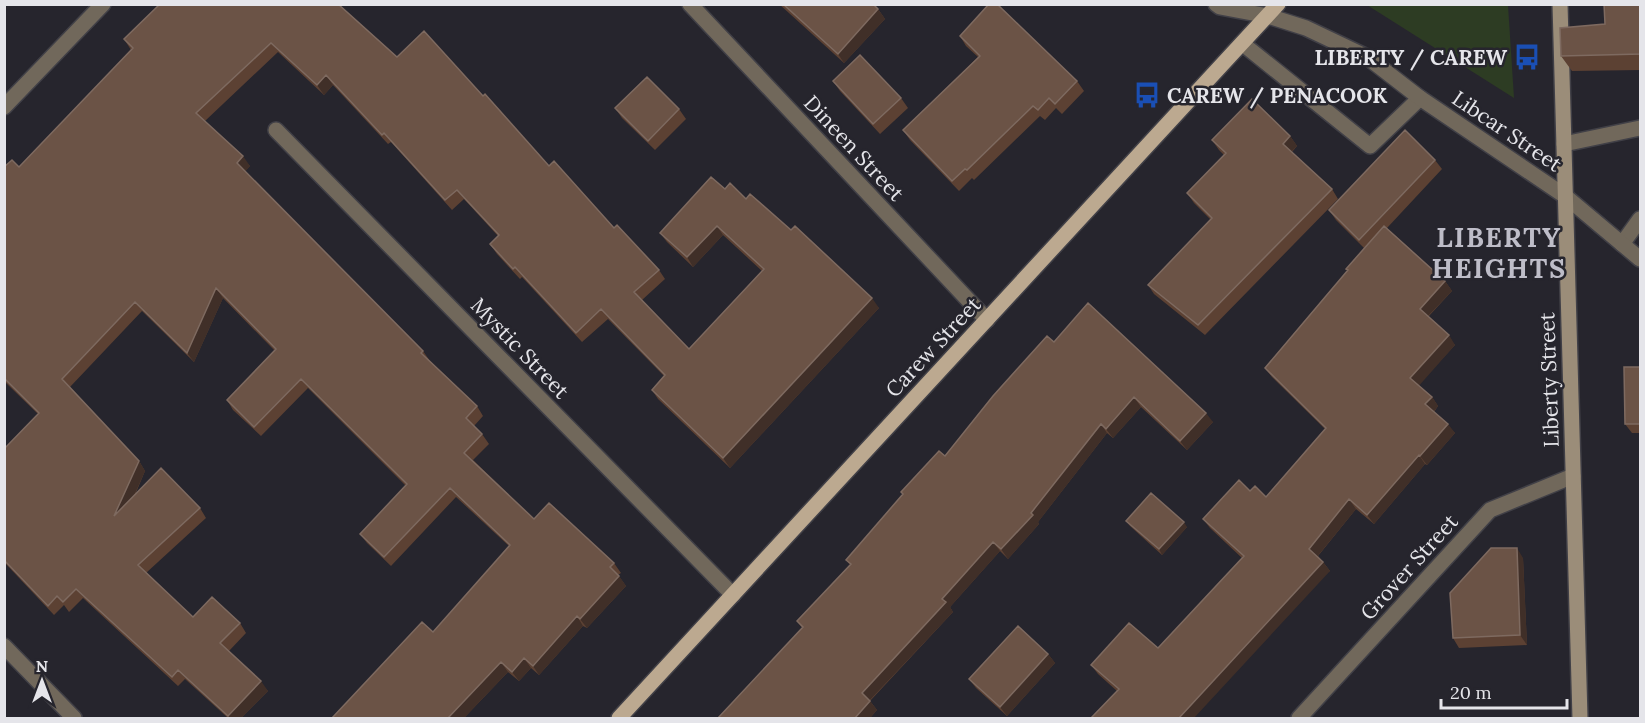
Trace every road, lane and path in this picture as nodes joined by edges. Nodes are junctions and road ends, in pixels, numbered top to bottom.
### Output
1 (103, 4) edge
2 (690, 4) edge
3 (1216, 4) edge
4 (1278, 4) edge
5 (1560, 4) edge
6 (1268, 16) junction
7 (1243, 44) junction
8 (1420, 98) junction
9 (4, 107) edge
10 (1641, 128) edge
11 (276, 130) dead end
12 (1564, 144) junction
13 (1565, 196) junction
14 (1641, 219) edge
15 (1623, 244) junction
16 (1641, 259) edge
17 (987, 320) junction
18 (1573, 476) junction
19 (733, 595) junction
20 (4, 646) edge
21 (75, 718) edge
22 (619, 718) edge
23 (1299, 718) edge
24 (1580, 718) edge

1 - 9 street
2 - 17 street, Dineen Street
3 - 6 street, Libcar Street
4 - 6 main road, Carew Street
5 - 12 main road, Liberty Street
6 - 7 main road, Carew Street
6 - 8 street, Libcar Street
7 - 8 street
7 - 17 main road, Carew Street
8 - 13 street, Libcar Street
10 - 12 street
11 - 19 street, Mystic Street
12 - 13 main road, Liberty Street
13 - 15 street, Libcar Street
13 - 18 main road, Liberty Street
14 - 15 street
15 - 16 street, Libcar Street
17 - 19 main road, Carew Street
18 - 23 street, Grover Street
18 - 24 main road, Liberty Street
19 - 22 main road, Carew Street
20 - 21 street

